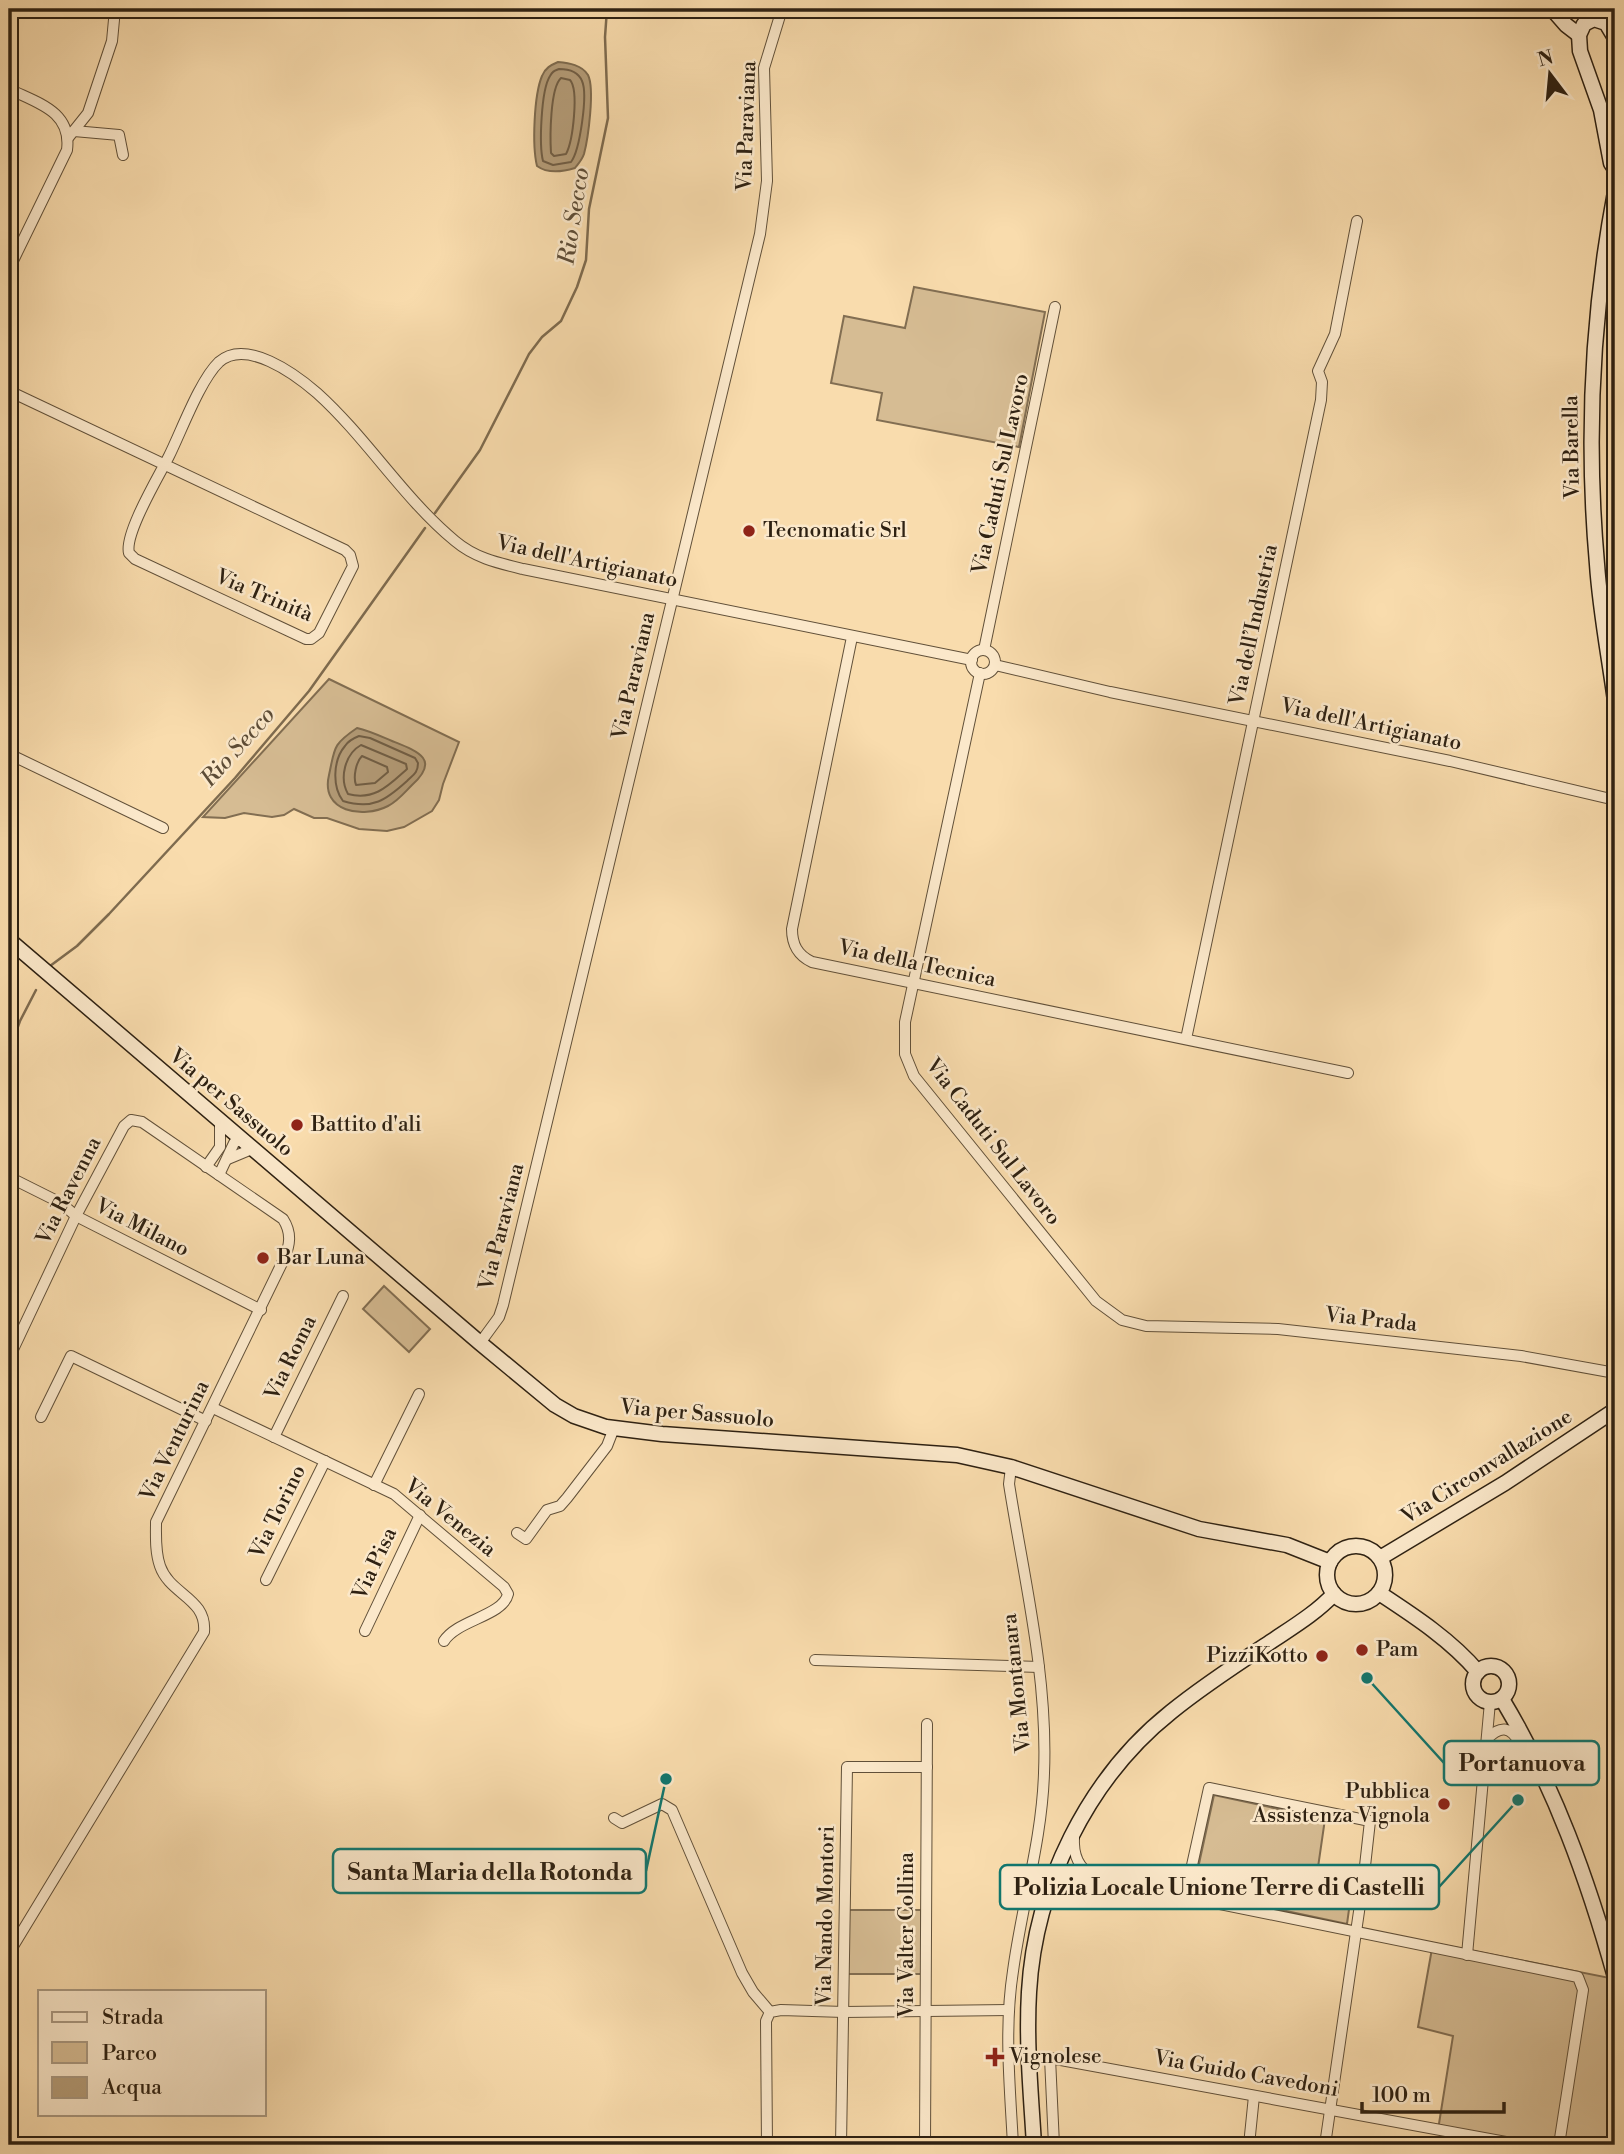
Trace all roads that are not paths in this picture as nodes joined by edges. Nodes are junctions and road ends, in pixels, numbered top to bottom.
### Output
1 (115, 9) edge
2 (782, 9) edge
3 (1552, 9) edge
4 (1604, 15) edge
5 (1579, 35) junction
6 (1615, 38) edge
7 (9, 89) edge
8 (71, 134) junction
9 (124, 155) dead end
10 (1615, 169) edge
11 (1615, 192) edge
12 (1357, 221) dead end
13 (9, 269) edge
14 (1055, 307) dead end
15 (228, 356) joint
16 (9, 391) edge
17 (164, 466) junction
18 (672, 600) junction
19 (852, 637) junction
20 (984, 650) junction
21 (971, 660) junction
22 (995, 665) junction
23 (980, 673) junction
24 (1615, 701) edge
25 (1253, 720) junction
26 (9, 754) edge
27 (1615, 800) edge
28 (163, 828) dead end
29 (9, 940) edge
30 (915, 983) junction
31 (1186, 1039) junction
32 (1348, 1073) dead end
33 (131, 1120) joint
34 (220, 1121) junction
35 (237, 1136) junction
36 (220, 1147) junction
37 (252, 1149) junction
38 (228, 1159) junction
39 (206, 1167) junction
40 (219, 1175) junction
41 (9, 1177) edge
42 (76, 1216) junction
43 (343, 1296) dead end
44 (261, 1310) junction
45 (1122, 1320) joint
46 (481, 1343) junction
47 (9, 1358) edge
48 (1615, 1373) edge
49 (419, 1394) dead end
50 (213, 1408) junction
51 (1615, 1410) edge
52 (41, 1417) dead end
53 (206, 1421) junction
54 (614, 1428) junction
55 (274, 1437) junction
56 (325, 1461) junction
57 (1011, 1467) junction
58 (374, 1485) junction
59 (420, 1515) junction
60 (517, 1533) dead end
61 (1380, 1559) junction
62 (1330, 1562) junction
63 (266, 1580) dead end
64 (1379, 1593) junction
65 (1334, 1594) junction
66 (365, 1631) dead end
67 (444, 1641) dead end
68 (815, 1660) dead end
69 (1039, 1667) junction
70 (1478, 1672) junction
71 (1496, 1700) junction
72 (927, 1724) dead end
73 (1488, 1739) junction
74 (1539, 1766) junction
75 (927, 1767) junction
76 (614, 1818) dead end
77 (1076, 1826) junction
78 (1097, 1879) junction
79 (1185, 1897) junction
80 (1045, 1903) junction
81 (1356, 1932) junction
82 (9, 1953) edge
83 (1467, 1955) junction
84 (1615, 1977) edge
85 (1009, 2010) junction
86 (926, 2011) junction
87 (770, 2012) junction
88 (844, 2012) junction
89 (1254, 2095) junction
90 (1330, 2109) junction
91 (767, 2145) edge
92 (841, 2145) edge
93 (925, 2145) edge
94 (1013, 2145) edge
95 (1034, 2145) edge
96 (1054, 2145) edge
97 (1249, 2145) edge
98 (1325, 2145) edge
99 (1522, 2145) edge
100 (1559, 2145) edge

1 - 8 street
2 - 18 street, Via Paraviana
3 - 5 main road
4 - 5 main road
4 - 6 main road
5 - 10 main road
7 - 8 street
8 - 9 street
8 - 13 street
11 - 24 main road, Via Barella
12 - 25 street, Via dell’Industria
14 - 20 street, Via Caduti Sul Lavoro
15 - 17 street, Via Trinità
15 - 18 street, Via dell'Artigianato
16 - 17 street, Via Trinità
17 - 17 street, Via Trinità
18 - 19 street, Via dell'Artigianato
18 - 46 street, Via Paraviana
19 - 21 street, Via dell'Artigianato
19 - 30 street, Via della Tecnica
20 - 21 street
20 - 22 street
21 - 23 street
22 - 23 street
22 - 25 street, Via dell'Artigianato
23 - 30 street, Via Caduti Sul Lavoro
25 - 27 street, Via dell'Artigianato
25 - 31 street, Via dell’Industria
26 - 28 street
29 - 34 main road, Via per Sassuolo
30 - 31 street, Via della Tecnica
30 - 45 street, Via Caduti Sul Lavoro
31 - 32 street, Via della Tecnica
33 - 39 street, Via Venturina
33 - 42 street, Via Ravenna
34 - 35 main road, Via per Sassuolo
34 - 36 street
35 - 36 street
35 - 37 main road, Via per Sassuolo
35 - 38 street
36 - 39 street
37 - 38 street
37 - 46 main road, Via per Sassuolo
38 - 40 street
39 - 40 street, Via Venturina
40 - 44 street, Via Venturina
41 - 42 street, Via Milano
42 - 44 street, Via Milano
42 - 47 street, Via Ravenna
43 - 55 street, Via Roma
44 - 50 street, Via Venturina
45 - 48 street, Via Prada
46 - 54 main road, Via per Sassuolo
49 - 58 street
50 - 53 street, Via Venturina
50 - 55 street, Via Venezia
51 - 61 main road, Via Circonvallazione
52 - 53 street
53 - 82 street, Via Venturina
54 - 57 main road, Via per Sassuolo
54 - 60 street
55 - 56 street, Via Venezia
56 - 58 street, Via Venezia
56 - 63 street, Via Torino
57 - 62 main road, Via per Sassuolo
57 - 69 street, Via Montanara
58 - 59 street, Via Venezia
59 - 66 street, Via Pisa
59 - 67 street, Via Venezia
61 - 62 main road
61 - 64 main road
62 - 65 main road
64 - 65 main road
64 - 70 main road
65 - 77 main road
68 - 69 street
69 - 85 street, Via Montanara
70 - 71 main road
70 - 71 main road
71 - 73 street
71 - 74 main road
72 - 75 street, Via Valter Collina
73 - 74 street
73 - 83 street
74 - 84 main road
75 - 86 street, Via Valter Collina
75 - 88 street, Via Nando Montori
76 - 87 street
77 - 78 street
77 - 80 main road
78 - 79 street
78 - 80 street
79 - 81 street
79 - 81 street
80 - 95 main road
81 - 83 street
81 - 90 street
83 - 100 street
85 - 86 street
85 - 94 street, Via Montanara
86 - 88 street
86 - 93 street, Via Valter Collina
87 - 88 street
87 - 91 street
88 - 92 street, Via Nando Montori
89 - 90 street, Via Guido Cavedoni
89 - 96 street, Via Guido Cavedoni
89 - 97 street
90 - 98 street
90 - 99 street, Via Guido Cavedoni

